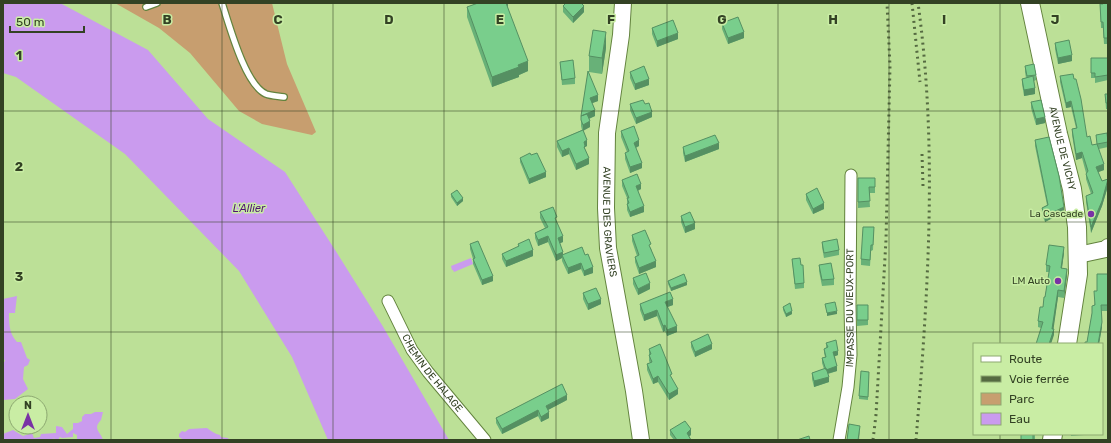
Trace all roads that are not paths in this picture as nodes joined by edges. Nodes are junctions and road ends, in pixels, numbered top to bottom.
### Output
1 (157, 3) edge
2 (222, 3) edge
3 (623, 3) edge
4 (1030, 3) edge
5 (146, 7) dead end
6 (284, 97) dead end
7 (851, 175) dead end
8 (1108, 247) edge
9 (1078, 255) junction
10 (388, 301) dead end
11 (1067, 343) edge
12 (485, 440) edge
13 (641, 440) edge
14 (839, 440) edge

1 - 5 lane
2 - 6 lane
3 - 13 street, AVENUE DES GRAVIERS
4 - 9 main road, AVENUE DE VICHY
7 - 14 street, IMPASSE DU VIEUX-PORT
8 - 9 street
9 - 11 main road, AVENUE DE VICHY
10 - 12 street, CHEMIN DE HALAGE

